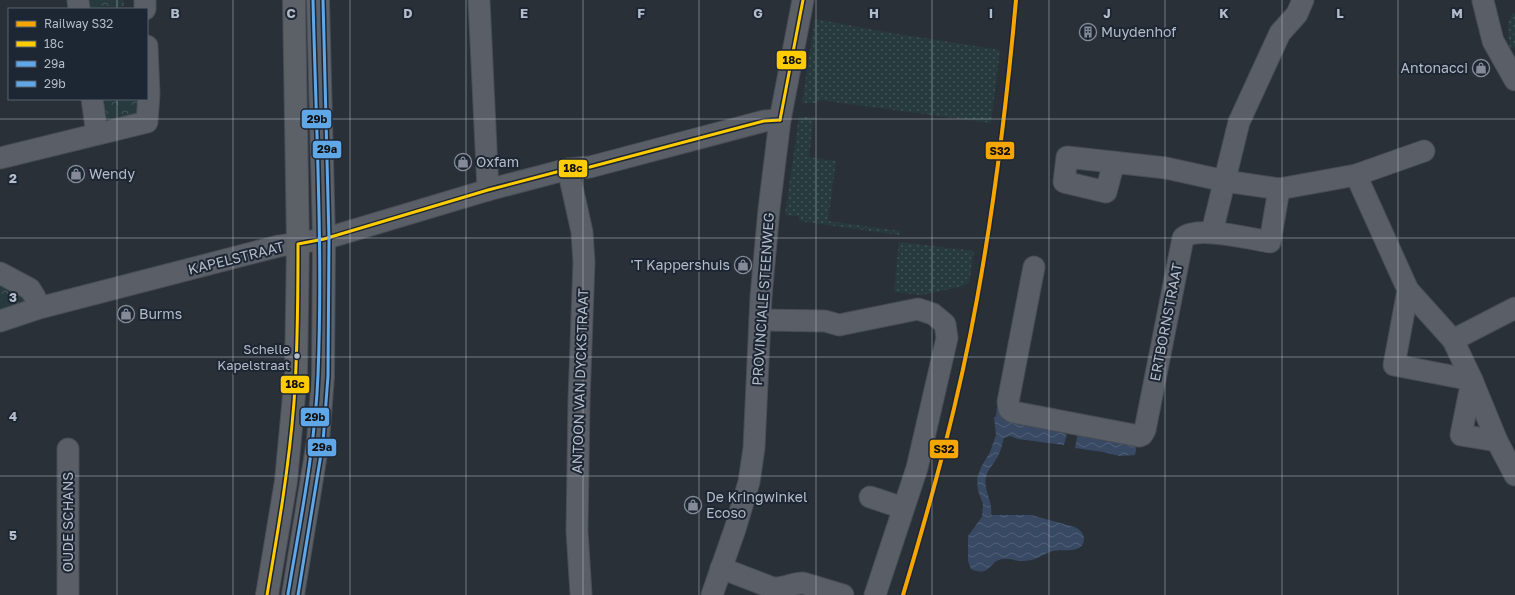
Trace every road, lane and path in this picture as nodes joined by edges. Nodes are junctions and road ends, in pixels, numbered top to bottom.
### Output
1 (294, 0) edge
2 (318, 0) edge
3 (479, 0) edge
4 (803, 0) edge
5 (1303, 0) edge
6 (1484, 0) edge
7 (148, 70) edge
8 (1515, 80) edge
9 (92, 100) edge
10 (780, 120) junction
11 (97, 134) junction
12 (1424, 151) dead end
13 (0, 158) edge
14 (1114, 162) dead end
15 (568, 169) junction
16 (1356, 174) junction
17 (1225, 181) junction
18 (1279, 189) junction
19 (488, 190) junction
20 (1212, 232) junction
21 (324, 239) junction
22 (298, 244) junction
23 (1034, 267) dead end
24 (0, 273) edge
25 (1408, 290) junction
26 (39, 308) junction
27 (1515, 308) edge
28 (760, 320) junction
29 (0, 321) edge
30 (1453, 340) junction
31 (1472, 380) junction
32 (1497, 441) junction
33 (68, 448) dead end
34 (1515, 475) edge
35 (870, 497) dead end
36 (903, 508) junction
37 (721, 568) junction
38 (581, 594) dead end
39 (68, 595) edge
40 (266, 595) edge
41 (293, 595) edge
42 (712, 595) edge
43 (843, 595) edge
44 (875, 595) edge

1 - 22 main road
2 - 21 main road
3 - 19 street
4 - 10 street, PROVINCIALE STEENWEG
5 - 17 street
6 - 8 street
7 - 11 street
9 - 11 street
10 - 15 street, KAPELSTRAAT
10 - 28 street, PROVINCIALE STEENWEG
11 - 13 street
12 - 16 street
14 - 17 street
15 - 19 street, KAPELSTRAAT
15 - 38 street, ANTOON VAN DYCKSTRAAT
16 - 18 street
16 - 25 street
17 - 18 street
17 - 20 street
18 - 20 street
19 - 21 street, KAPELSTRAAT
20 - 23 street, ERTBORNSTRAAT
21 - 22 street, KAPELSTRAAT
21 - 41 main road
22 - 26 street, KAPELSTRAAT
22 - 40 main road
24 - 26 street
25 - 30 street
25 - 31 street
26 - 29 street, KAPELSTRAAT
27 - 30 street
28 - 36 street
28 - 37 street, PROVINCIALE STEENWEG
30 - 31 street
31 - 32 street
31 - 32 street
32 - 34 street
33 - 39 street, OUDE SCHANS
35 - 36 street
36 - 44 street
37 - 42 street, PROVINCIALE STEENWEG
37 - 43 street

